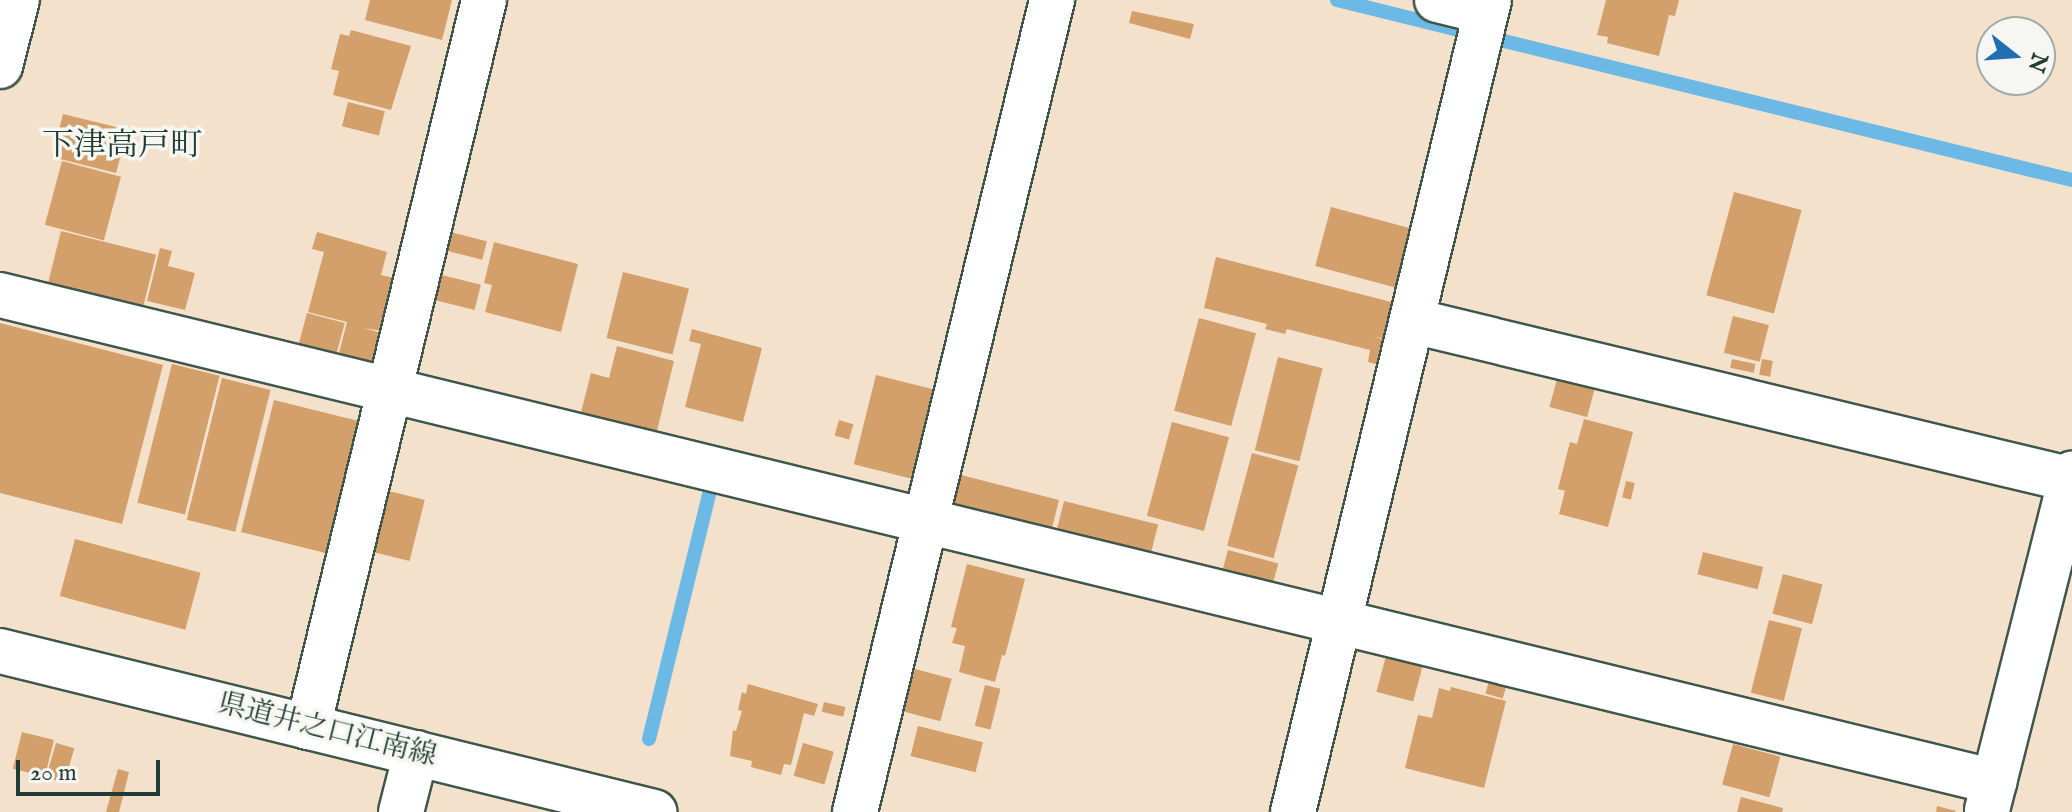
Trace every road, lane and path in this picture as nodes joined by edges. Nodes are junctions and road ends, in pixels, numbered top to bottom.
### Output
1 (17, 0) edge
2 (484, 0) edge
3 (1052, 0) edge
4 (1437, 0) edge
5 (1488, 6) edge
6 (0, 66) edge
7 (0, 295) edge
8 (1413, 321) junction
9 (390, 391) junction
10 (2072, 478) edge
11 (925, 522) junction
12 (1339, 624) junction
13 (0, 651) edge
14 (308, 727) junction
15 (416, 753) junction
16 (1990, 797) edge
17 (401, 812) edge
18 (654, 812) edge
19 (855, 812) edge
20 (1293, 812) edge

1 - 6 street
2 - 9 street
3 - 11 street
4 - 5 street
5 - 8 street
7 - 9 street
8 - 10 street
8 - 12 street
9 - 11 street
9 - 14 street
10 - 16 street
11 - 12 street
11 - 19 street
12 - 16 street
12 - 20 street
13 - 14 street, 県道井之口江南線
14 - 15 street, 県道井之口江南線
15 - 17 street
15 - 18 street, 県道井之口江南線

